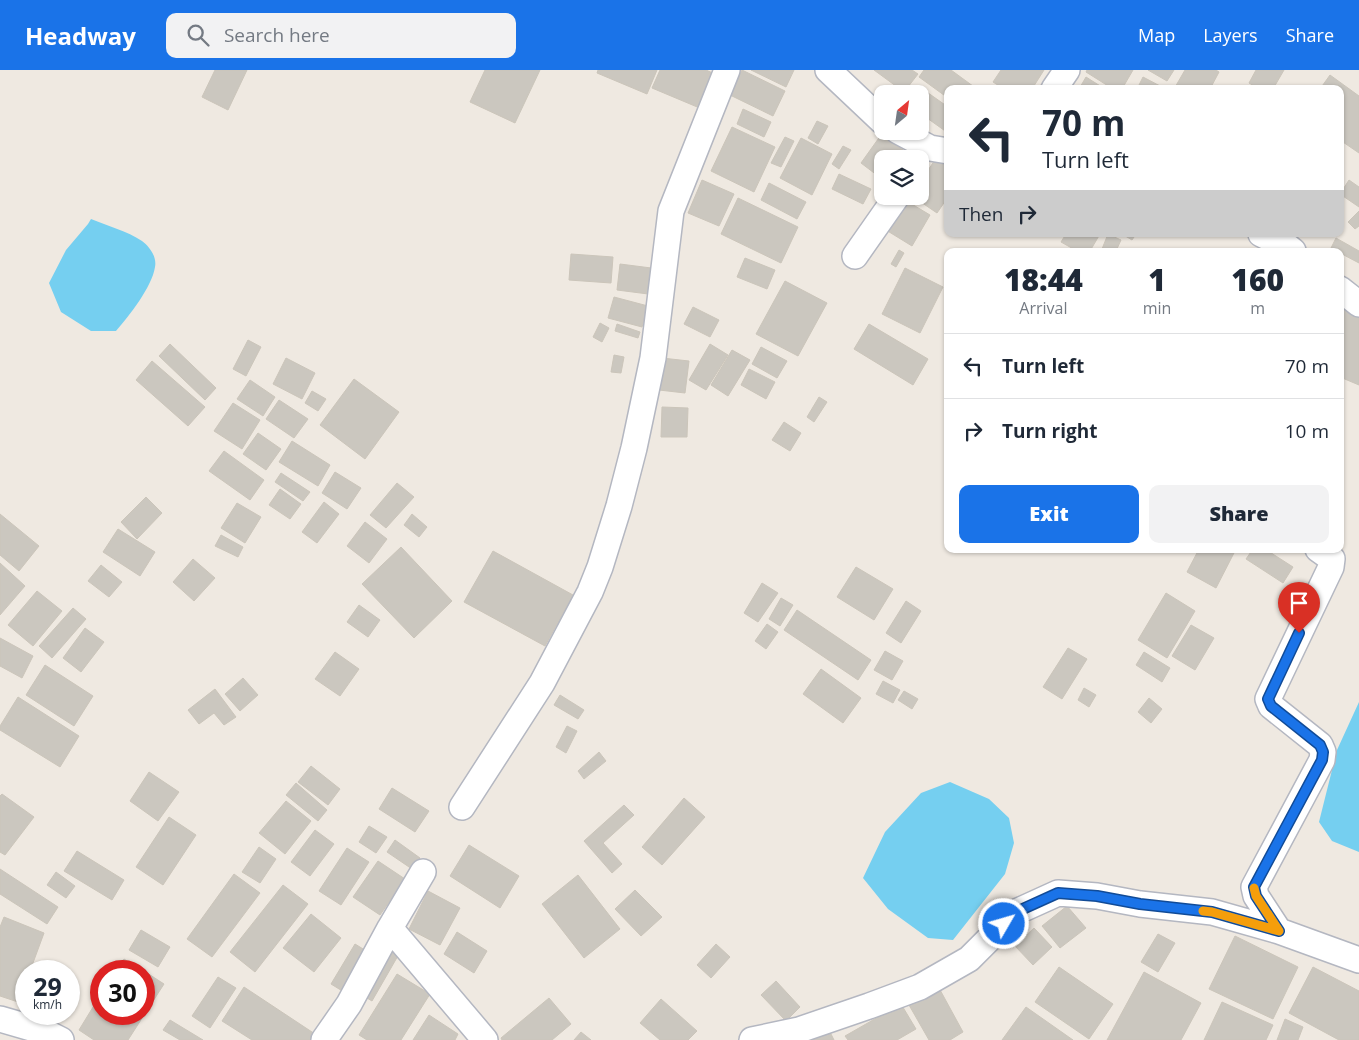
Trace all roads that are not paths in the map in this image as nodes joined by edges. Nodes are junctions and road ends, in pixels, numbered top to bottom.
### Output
1 (728, 70) edge
2 (828, 70) edge
3 (1067, 70) edge
4 (1057, 85) edge
5 (874, 113) edge
6 (911, 140) edge
7 (932, 154) edge
8 (891, 205) edge
9 (1266, 237) edge
10 (1286, 248) edge
11 (855, 256) dead end
12 (1344, 292) edge
13 (1359, 304) edge
14 (1323, 553) edge
15 (462, 806) dead end
16 (423, 872) dead end
17 (390, 928) junction
18 (1279, 931) junction
19 (1359, 960) edge
20 (0, 1018) edge
21 (61, 1040) edge
22 (324, 1040) edge
23 (485, 1040) edge
24 (752, 1040) edge

1 - 15 street
2 - 5 street
3 - 4 street
6 - 7 street
8 - 11 street
9 - 10 street
12 - 13 street
14 - 18 street
16 - 17 street
17 - 22 street
17 - 23 street
18 - 19 street
18 - 24 street
20 - 21 street

